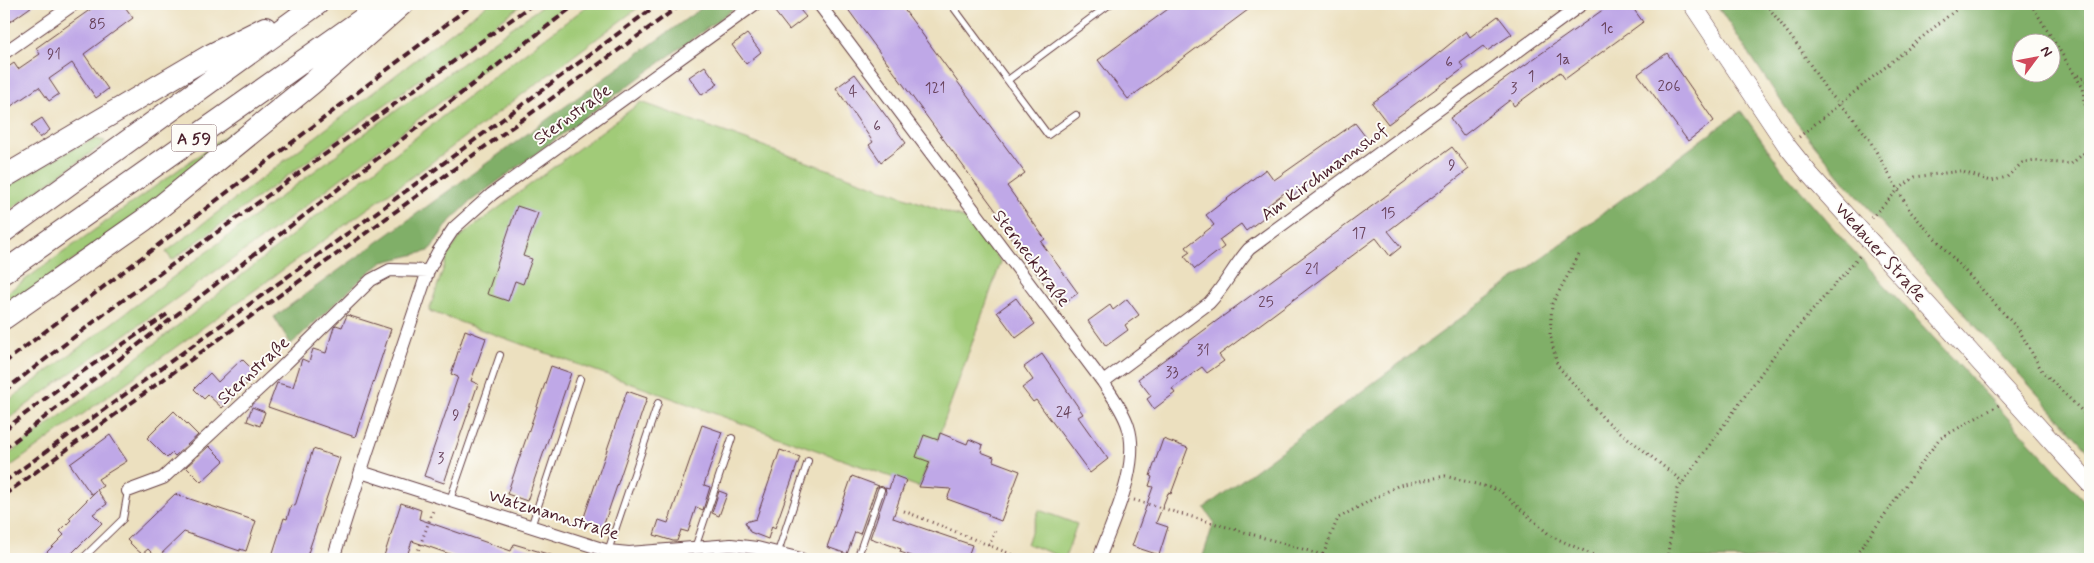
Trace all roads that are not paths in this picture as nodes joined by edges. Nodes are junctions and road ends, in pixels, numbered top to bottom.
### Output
1 (74, 4) edge
2 (312, 4) edge
3 (317, 4) edge
4 (385, 4) edge
5 (402, 4) edge
6 (754, 4) edge
7 (819, 4) edge
8 (1110, 4) edge
9 (1582, 4) edge
10 (1692, 4) edge
11 (954, 5) edge
12 (4, 53) edge
13 (1008, 80) junction
14 (1076, 115) dead end
15 (4, 177) edge
16 (4, 231) edge
17 (428, 271) junction
18 (4, 272) edge
19 (4, 318) edge
20 (500, 355) dead end
21 (580, 379) dead end
22 (1102, 382) junction
23 (658, 403) dead end
24 (732, 438) dead end
25 (808, 461) dead end
26 (361, 472) junction
27 (2090, 484) edge
28 (881, 490) dead end
29 (128, 491) joint
30 (444, 498) junction
31 (531, 527) junction
32 (695, 548) junction
33 (608, 551) junction
34 (783, 555) edge
35 (82, 559) edge
36 (333, 559) edge
37 (800, 559) edge
38 (857, 559) edge
39 (1099, 559) edge

1 - 12 street
2 - 15 highway
3 - 16 highway, A 59
4 - 18 highway, A 59
5 - 19 highway, A 59
6 - 17 street, Sternstraße
7 - 22 street, Sterneckstraße
8 - 13 lane
9 - 22 street, Am Kirchmannshof
10 - 27 street, Wedauer Straße
11 - 13 lane
13 - 14 lane
17 - 26 street, Sternstraße
17 - 29 street, Sternstraße
20 - 30 lane
21 - 31 lane
22 - 39 street, Sterneckstraße
23 - 33 lane
24 - 32 lane
25 - 34 lane
26 - 30 street, Watzmannstraße
26 - 36 street, Sternstraße
28 - 38 lane
29 - 35 lane
30 - 31 street, Watzmannstraße
31 - 33 street, Watzmannstraße
32 - 33 street, Watzmannstraße
32 - 34 street, Watzmannstraße
34 - 37 street, Watzmannstraße

